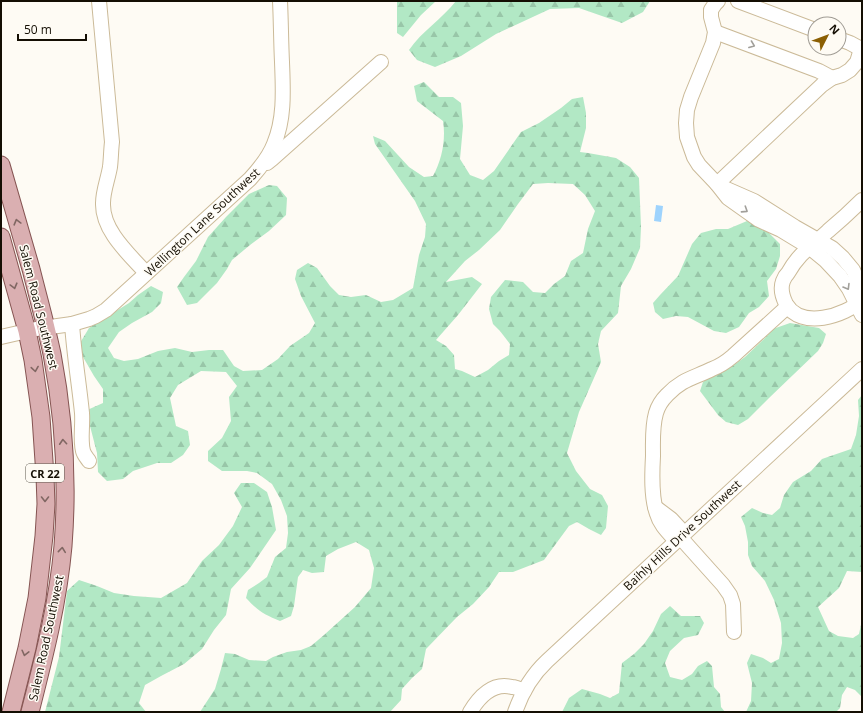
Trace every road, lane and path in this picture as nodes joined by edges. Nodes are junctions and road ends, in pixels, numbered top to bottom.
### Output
1 (99, 1) edge
2 (280, 1) edge
3 (718, 1) edge
4 (738, 1) edge
5 (807, 27) edge
6 (715, 32) junction
7 (847, 42) edge
8 (861, 48) edge
9 (381, 62) dead end
10 (832, 78) junction
11 (1, 164) edge
12 (260, 168) junction
13 (717, 184) junction
14 (862, 200) edge
15 (1, 237) edge
16 (813, 243) junction
17 (146, 273) junction
18 (862, 290) edge
19 (787, 307) junction
20 (860, 307) edge
21 (72, 324) junction
22 (36, 329) junction
23 (1, 337) edge
24 (862, 369) edge
25 (89, 461) dead end
26 (680, 537) junction
27 (734, 632) dead end
28 (524, 691) junction
29 (11, 712) edge
30 (30, 712) edge
31 (470, 712) edge
32 (515, 712) edge

1 - 17 street
2 - 12 street, Wellington Lane Southwest
3 - 6 street
4 - 5 street
6 -> 10 street
6 - 13 street
7 - 8 street
8 - 10 street
9 - 12 street
10 - 13 street
22 -> 11 main road, Salem Road Southwest / CR 22
12 - 17 street, Wellington Lane Southwest
13 - 16 street
14 - 16 street
15 -> 22 main road, Salem Road Southwest / CR 22
16 - 18 street
16 - 19 street
16 -> 20 street
17 - 21 street, Wellington Lane Southwest
19 - 20 street
19 - 26 street
21 - 22 street, Wellington Lane Southwest
21 - 25 street
22 - 23 street, Wellington Lane Southwest
22 -> 29 main road, Salem Road Southwest / CR 22
30 -> 22 main road, Salem Road Southwest / CR 22
24 - 26 street, Baihly Hills Drive Southwest
26 - 27 street
26 - 28 street, Baihly Hills Drive Southwest
28 - 31 street
28 - 32 street, Baihly Hills Drive Southwest

